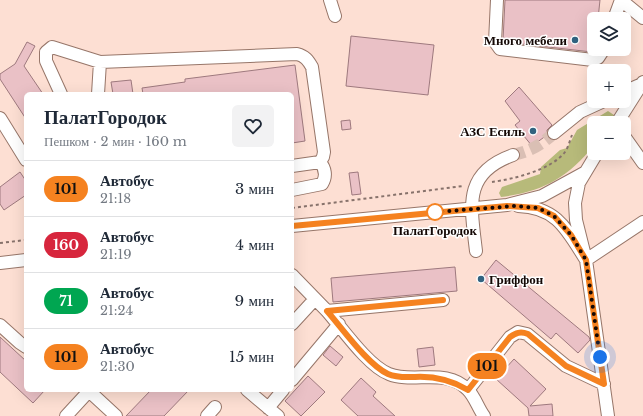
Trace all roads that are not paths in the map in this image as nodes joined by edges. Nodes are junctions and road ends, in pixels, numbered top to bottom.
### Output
1 (330, 0) edge
2 (497, 0) edge
3 (621, 0) edge
4 (617, 12) edge
5 (335, 16) dead end
6 (643, 18) edge
7 (599, 56) edge
8 (100, 62) junction
9 (642, 83) edge
10 (631, 88) edge
11 (60, 92) edge
12 (98, 92) edge
13 (589, 108) edge
14 (621, 116) edge
15 (0, 118) edge
16 (554, 133) tunnel mouth
17 (631, 146) edge
18 (513, 155) tunnel mouth
19 (24, 157) edge
20 (592, 160) edge
21 (320, 162) junction
22 (643, 163) edge
23 (294, 166) edge
24 (584, 173) junction
25 (294, 190) edge
26 (507, 206) junction
27 (471, 209) junction
28 (643, 222) edge
29 (294, 226) edge
30 (476, 251) dead end
31 (24, 260) edge
32 (586, 260) junction
33 (0, 263) edge
34 (294, 277) edge
35 (315, 299) junction
36 (443, 300) dead end
37 (327, 311) junction
38 (294, 322) edge
39 (0, 324) edge
40 (339, 324) junction
41 (24, 346) edge
42 (294, 378) edge
43 (604, 384) junction
44 (468, 390) junction
45 (87, 392) edge
46 (91, 392) edge
47 (249, 392) edge
48 (282, 392) edge
49 (268, 408) junction
50 (66, 416) edge
51 (116, 416) edge
52 (278, 416) edge
53 (484, 416) edge
54 (608, 416) edge

1 - 5 street
2 - 7 street
3 - 4 street
3 - 6 street
8 - 11 street
8 - 12 street
8 - 21 street
9 - 10 street
9 - 14 street
13 - 16 street
15 - 19 street
17 - 22 street
18 - 27 street
20 - 24 street
21 - 23 street
21 - 25 street
24 - 26 street
24 - 32 street
26 - 27 street
26 - 32 street
27 - 29 street
27 - 30 street
28 - 32 street
31 - 33 street
32 - 43 street
34 - 35 street
35 - 37 street
35 - 38 street
36 - 37 street
37 - 40 street
39 - 41 street
40 - 42 street
40 - 44 street
43 - 44 street
43 - 54 street
44 - 53 street
45 - 50 street
46 - 51 street
47 - 49 street
48 - 49 street
49 - 52 street

